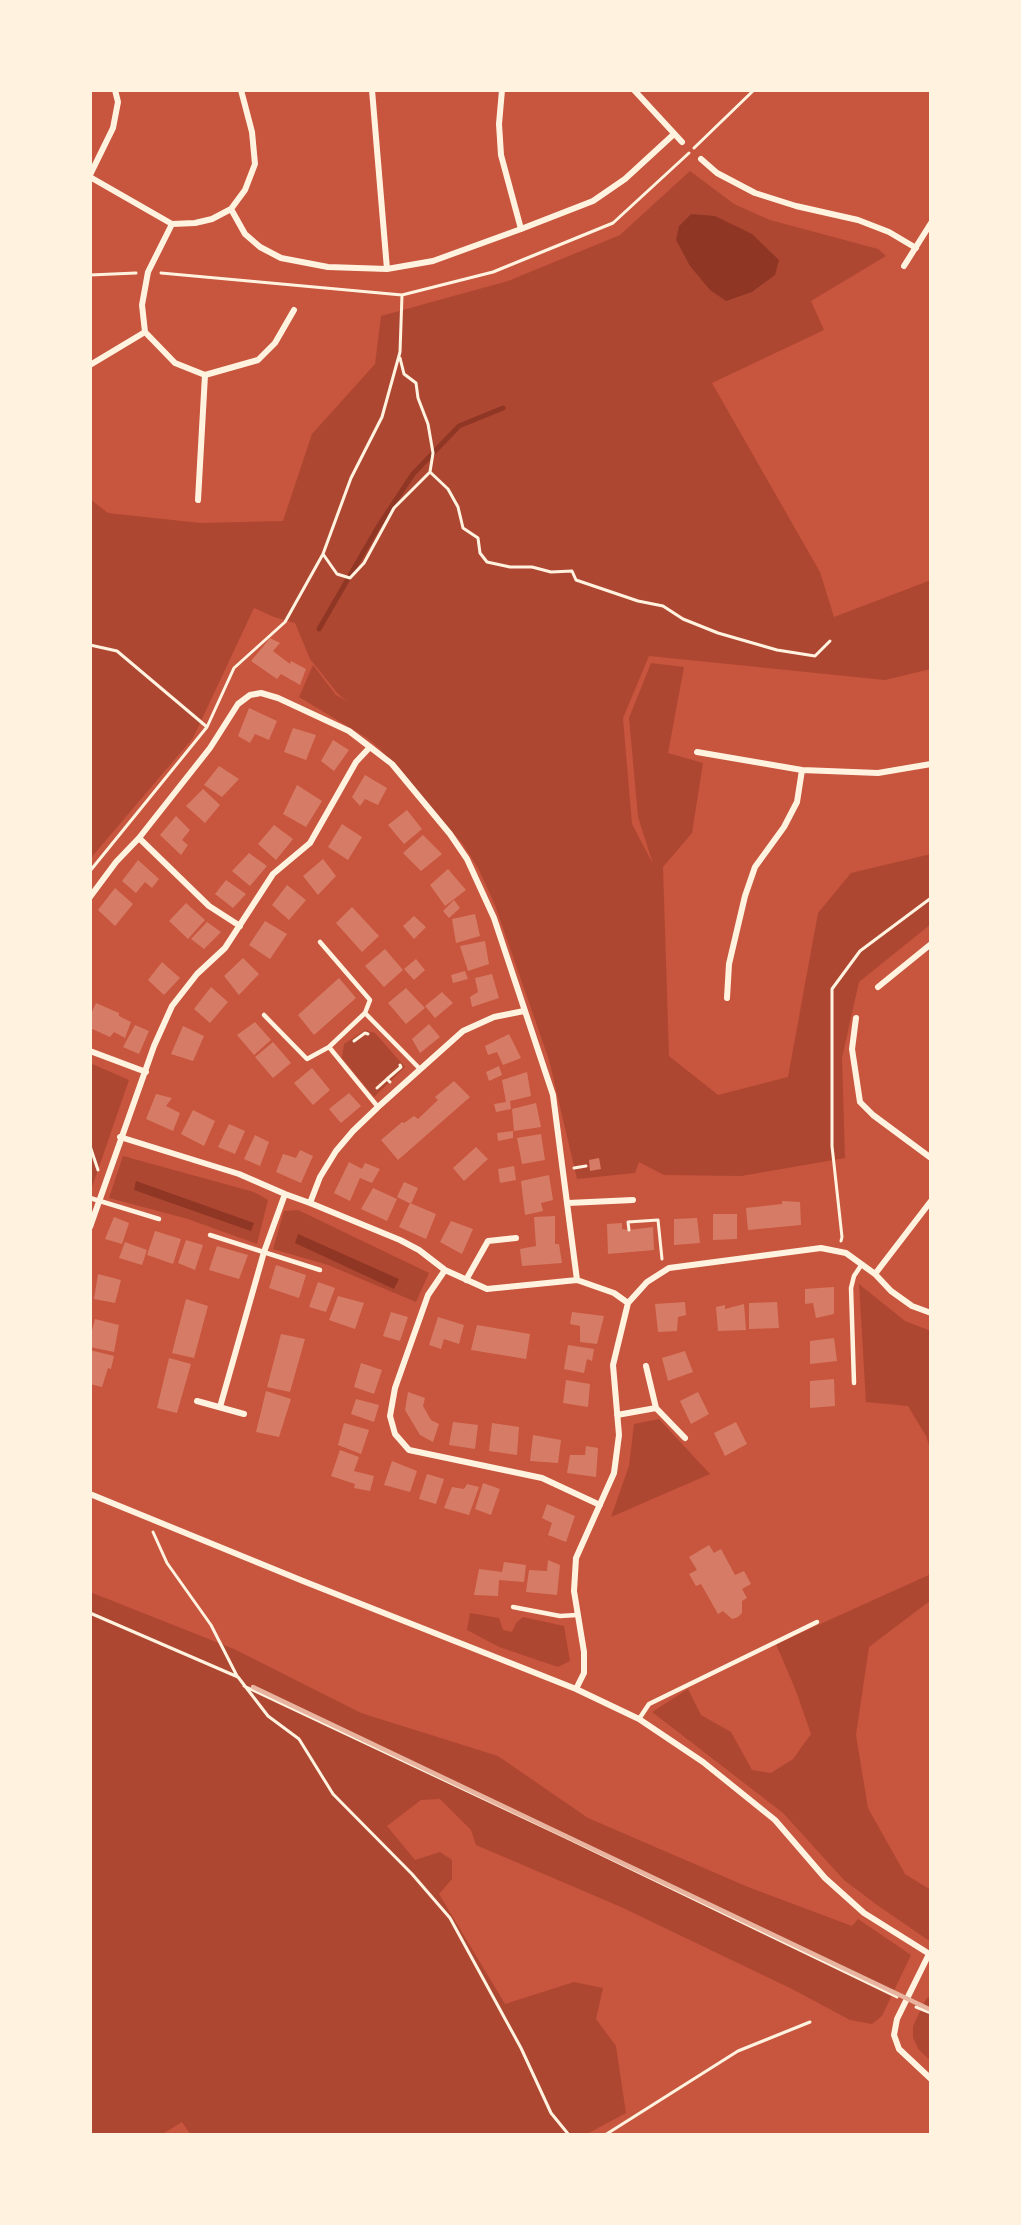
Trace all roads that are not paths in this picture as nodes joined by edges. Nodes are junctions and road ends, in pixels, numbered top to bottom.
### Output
1 (115, 90) edge
2 (241, 90) edge
3 (372, 90) edge
4 (502, 90) edge
5 (636, 90) edge
6 (674, 134) junction
7 (682, 142) dead end
8 (701, 159) dead end
9 (90, 176) edge
10 (231, 209) junction
11 (931, 223) edge
12 (172, 224) junction
13 (521, 229) junction
14 (916, 248) junction
15 (904, 266) dead end
16 (387, 269) junction
17 (294, 310) dead end
18 (145, 332) junction
19 (90, 365) edge
20 (205, 375) junction
21 (198, 500) dead end
22 (370, 747) junction
23 (697, 752) dead end
24 (931, 764) edge
25 (802, 770) junction
26 (139, 838) junction
27 (90, 897) edge
28 (240, 926) junction
29 (320, 942) dead end
30 (931, 945) edge
31 (878, 987) dead end
32 (727, 998) dead end
33 (524, 1011) junction
34 (364, 1013) junction
35 (264, 1015) dead end
36 (856, 1018) dead end
37 (329, 1047) junction
38 (90, 1051) edge
39 (420, 1069) junction
40 (146, 1072) junction
41 (378, 1107) junction
42 (120, 1137) junction
43 (931, 1158) edge
44 (285, 1194) junction
45 (90, 1198) edge
46 (633, 1200) dead end
47 (98, 1201) junction
48 (931, 1201) edge
49 (310, 1203) junction
50 (568, 1203) junction
51 (159, 1219) dead end
52 (90, 1227) edge
53 (210, 1235) dead end
54 (516, 1238) dead end
55 (264, 1252) junction
56 (862, 1264) junction
57 (320, 1270) dead end
58 (445, 1270) junction
59 (874, 1274) junction
60 (466, 1280) junction
61 (577, 1280) junction
62 (628, 1303) junction
63 (931, 1313) edge
64 (646, 1366) dead end
65 (854, 1383) dead end
66 (197, 1401) dead end
67 (220, 1407) junction
68 (656, 1408) junction
69 (244, 1414) dead end
70 (617, 1415) junction
71 (685, 1438) dead end
72 (90, 1494) edge
73 (600, 1505) junction
74 (513, 1607) dead end
75 (577, 1615) junction
76 (817, 1622) dead end
77 (576, 1689) junction
78 (639, 1719) junction
79 (930, 1955) edge
80 (931, 2079) edge

1 - 9 street
2 - 10 street
3 - 16 street
4 - 13 street
5 - 6 street
6 - 7 street
6 - 13 street
8 - 14 street
9 - 12 street
10 - 12 street
10 - 16 street
11 - 14 street
12 - 18 street
13 - 16 street
14 - 15 street
17 - 20 street
18 - 19 street
18 - 20 street
20 - 21 street
22 - 26 street
22 - 28 street
22 - 33 street
23 - 25 street
24 - 25 street
25 - 32 street
26 - 27 street
26 - 28 street
28 - 40 street
29 - 34 lane
30 - 31 street
33 - 39 street
33 - 50 street
34 - 37 lane
34 - 39 lane
35 - 37 lane
36 - 43 street
37 - 41 lane
38 - 40 street
39 - 41 street
40 - 42 street
41 - 49 street
42 - 44 street
42 - 47 street
44 - 49 street
44 - 55 street
45 - 47 lane
46 - 50 street
47 - 51 lane
47 - 52 street
48 - 59 street
49 - 58 street
50 - 61 street
53 - 55 lane
54 - 60 street
55 - 57 lane
55 - 67 street
56 - 59 street
56 - 62 street
56 - 65 lane
58 - 60 street
58 - 73 street
59 - 63 street
60 - 61 street
61 - 62 street
62 - 70 street
64 - 68 street
66 - 67 street
67 - 69 street
68 - 70 street
68 - 71 street
70 - 73 street
72 - 77 street
73 - 75 street
74 - 75 lane
75 - 77 street
76 - 78 lane
77 - 78 street
78 - 79 street
79 - 80 street

